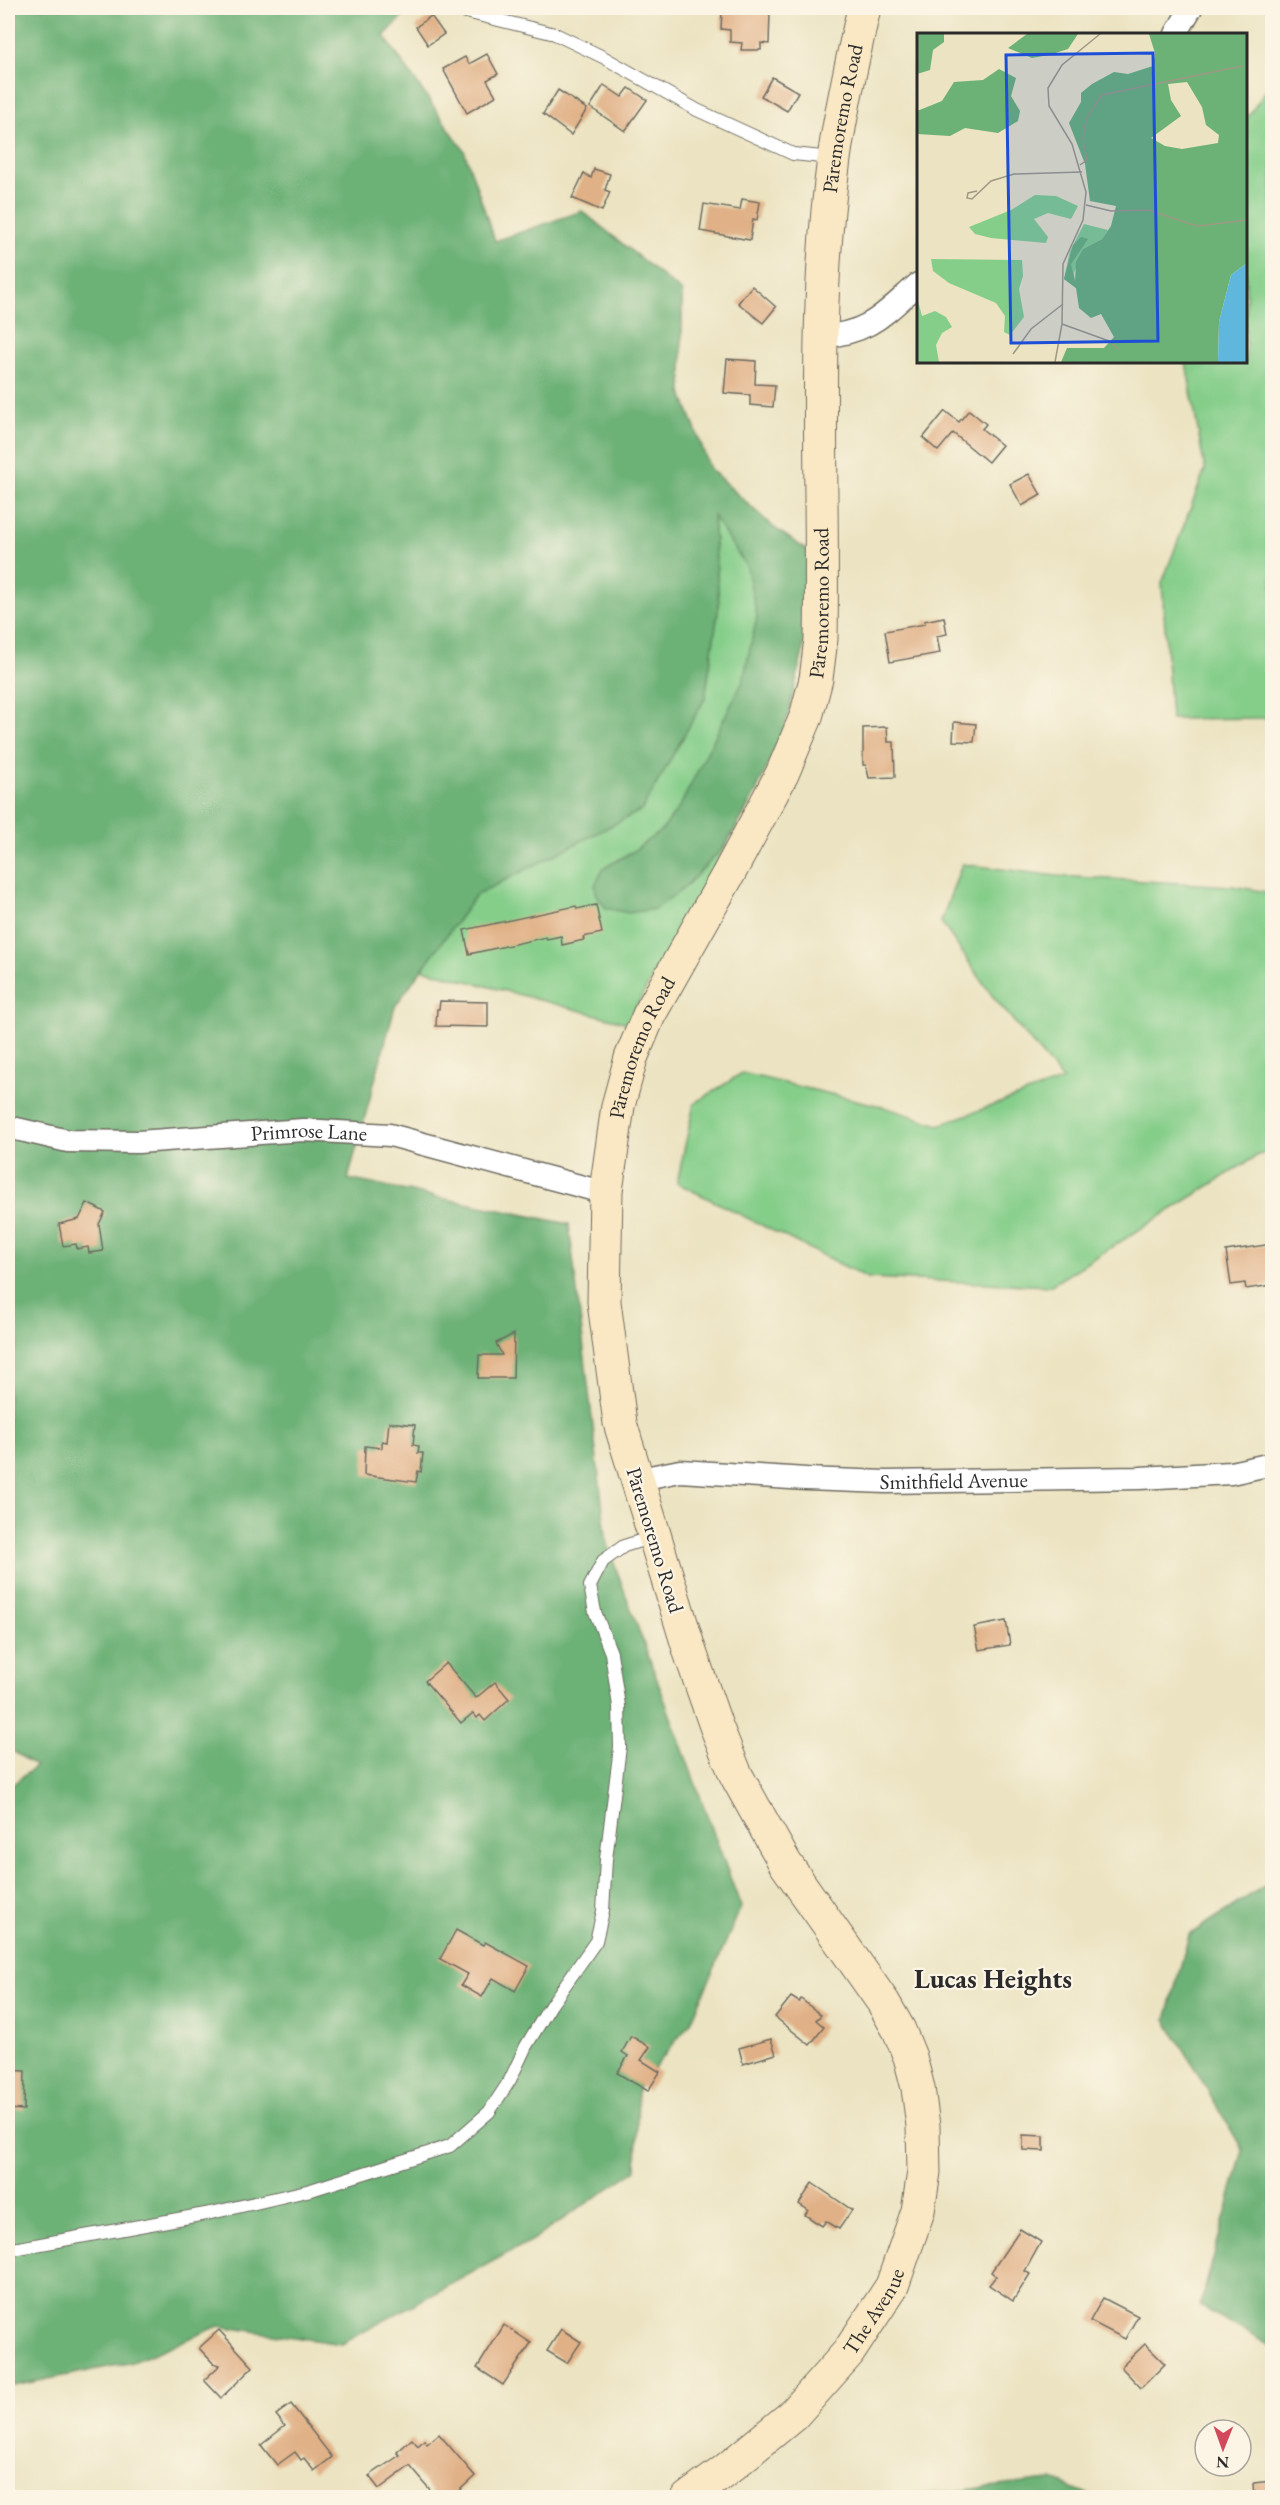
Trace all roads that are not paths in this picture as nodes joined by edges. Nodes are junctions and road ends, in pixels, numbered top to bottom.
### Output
1 (450, 8) edge
2 (864, 8) edge
3 (1191, 8) edge
4 (1177, 33) edge
5 (834, 158) junction
6 (917, 285) edge
7 (820, 337) junction
8 (8, 1127) edge
9 (606, 1191) junction
10 (1272, 1464) edge
11 (635, 1480) junction
12 (653, 1537) junction
13 (910, 2057) joint
14 (8, 2250) edge
15 (688, 2498) edge

1 - 5 lane
2 - 5 street, Pāremoremo Road
3 - 4 street
5 - 7 street, Pāremoremo Road
6 - 7 street
7 - 9 street, Pāremoremo Road
8 - 9 street, Primrose Lane
9 - 11 street, Pāremoremo Road
10 - 11 street, Smithfield Avenue
11 - 12 street, Pāremoremo Road
12 - 13 street, Pāremoremo Road
12 - 14 lane
13 - 15 street, The Avenue

